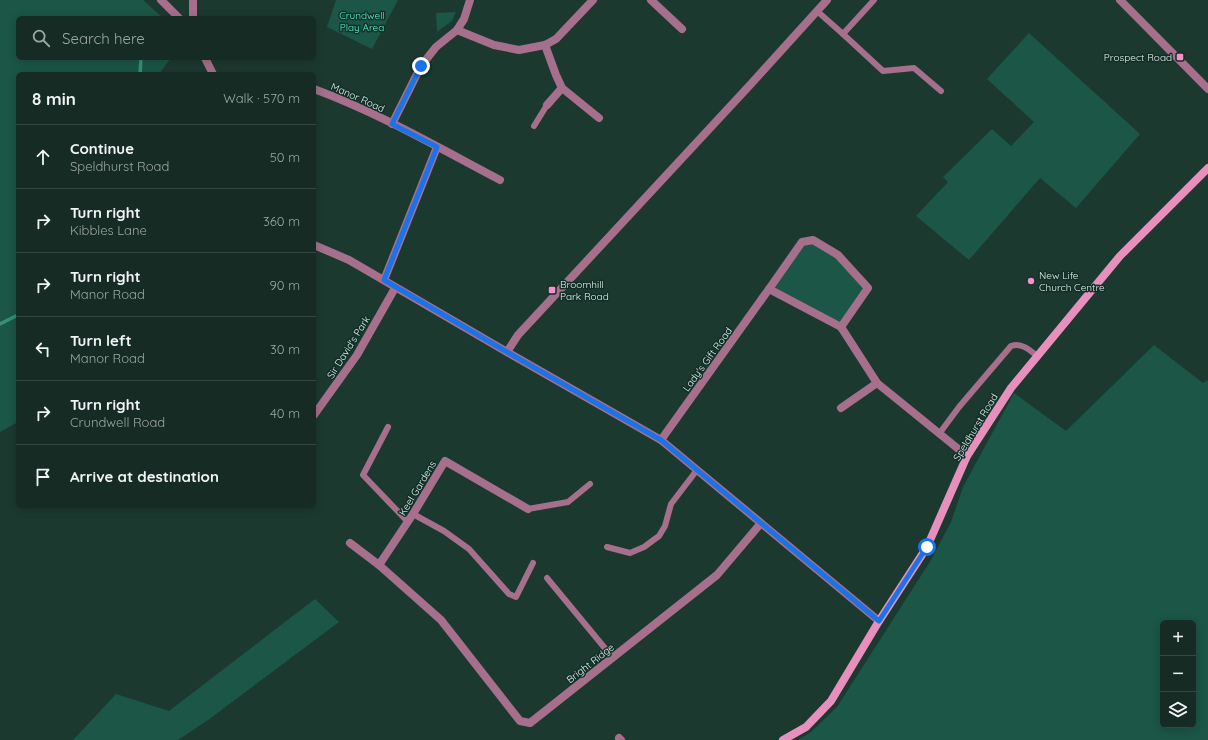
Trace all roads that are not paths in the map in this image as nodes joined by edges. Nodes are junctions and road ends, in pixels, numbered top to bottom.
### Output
1 (161, 0) edge
2 (193, 0) edge
3 (470, 0) edge
4 (593, 0) edge
5 (651, 0) edge
6 (827, 0) edge
7 (874, 0) edge
8 (1120, 0) edge
9 (817, 11) junction
10 (177, 16) edge
11 (193, 16) edge
12 (682, 29) dead end
13 (457, 30) junction
14 (843, 34) junction
15 (545, 45) junction
16 (206, 60) edge
17 (212, 72) edge
18 (562, 88) junction
19 (1208, 89) edge
20 (316, 90) edge
21 (941, 91) dead end
22 (547, 105) joint
23 (599, 118) dead end
24 (392, 124) junction
25 (534, 126) dead end
26 (437, 147) junction
27 (1208, 168) edge
28 (500, 180) dead end
29 (316, 246) edge
30 (384, 280) junction
31 (395, 288) junction
32 (769, 289) junction
33 (841, 327) junction
34 (507, 352) junction
35 (1037, 356) junction
36 (877, 383) junction
37 (841, 408) dead end
38 (316, 412) edge
39 (388, 427) dead end
40 (939, 434) junction
41 (661, 440) junction
42 (968, 456) junction
43 (697, 470) junction
44 (590, 484) dead end
45 (528, 509) joint
46 (413, 514) junction
47 (408, 522) junction
48 (761, 523) junction
49 (350, 543) dead end
50 (607, 547) dead end
51 (533, 563) dead end
52 (379, 565) junction
53 (547, 578) dead end
54 (879, 621) junction
55 (613, 658) junction
56 (783, 740) edge

1 - 10 street
2 - 11 street
3 - 13 street
4 - 15 street
5 - 12 street
6 - 9 street
7 - 14 lane
8 - 19 street
9 - 14 lane
9 - 34 street
13 - 15 street
13 - 24 street
14 - 21 lane
15 - 18 street
16 - 17 street
18 - 22 street
18 - 23 street
20 - 24 street, Manor Road
22 - 25 lane
24 - 26 street, Manor Road
26 - 28 street, Manor Road
26 - 30 street
27 - 35 street, Speldhurst Road
29 - 30 street
30 - 31 street
31 - 34 street
31 - 38 street, Sir David's Park
32 - 33 street
32 - 33 street, Lady's Gift Road
32 - 41 street, Lady's Gift Road
33 - 36 street
34 - 41 street
35 - 40 lane
35 - 42 street, Speldhurst Road
36 - 37 street
36 - 40 street
39 - 47 lane
40 - 42 street
41 - 43 street
42 - 54 street, Speldhurst Road
43 - 48 street
43 - 50 lane
44 - 45 lane
45 - 46 street, Keel Gardens
46 - 47 street, Keel Gardens
46 - 51 lane
47 - 52 street, Keel Gardens
48 - 54 street
48 - 55 street, Bright Ridge
49 - 52 street
52 - 55 street, Bright Ridge
53 - 55 lane
54 - 56 street, Speldhurst Road

